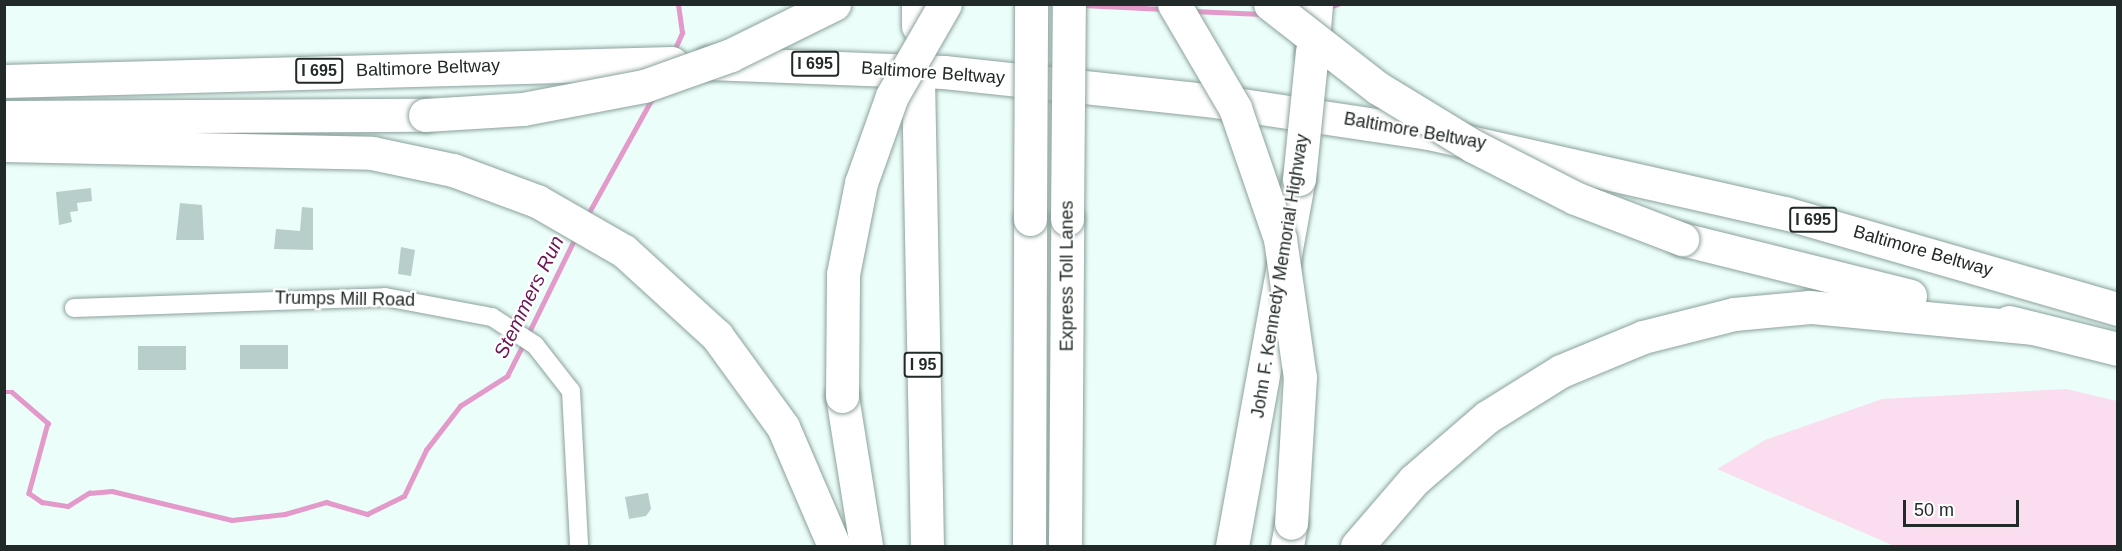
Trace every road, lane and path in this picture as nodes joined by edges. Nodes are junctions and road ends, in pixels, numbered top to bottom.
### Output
1 (834, 4) edge
2 (918, 4) edge
3 (945, 4) edge
4 (1031, 4) edge
5 (1069, 4) edge
6 (1174, 4) edge
7 (1270, 4) edge
8 (1316, 4) edge
9 (4, 81) edge
10 (4, 117) edge
11 (4, 145) edge
12 (74, 308) dead end
13 (2118, 309) edge
14 (2031, 328) junction
15 (2118, 350) edge
16 (1289, 535) edge
17 (579, 546) edge
18 (834, 546) edge
19 (866, 546) edge
20 (927, 546) edge
21 (1029, 546) edge
22 (1065, 546) edge
23 (1232, 546) edge
24 (1357, 546) edge

1 - 10 highway, bridge
2 - 20 highway, I 95, bridge
3 - 19 highway, bridge
4 - 21 highway, Express Toll Lanes, bridge
5 - 22 highway, Express Toll Lanes, bridge
6 - 16 highway, bridge
7 - 14 highway, bridge
8 - 23 highway, John F. Kennedy Memorial Highway, bridge
9 - 13 highway, Baltimore Beltway / I 695
11 - 18 highway
12 - 17 street, Trumps Mill Road
14 - 15 highway
14 - 24 highway

